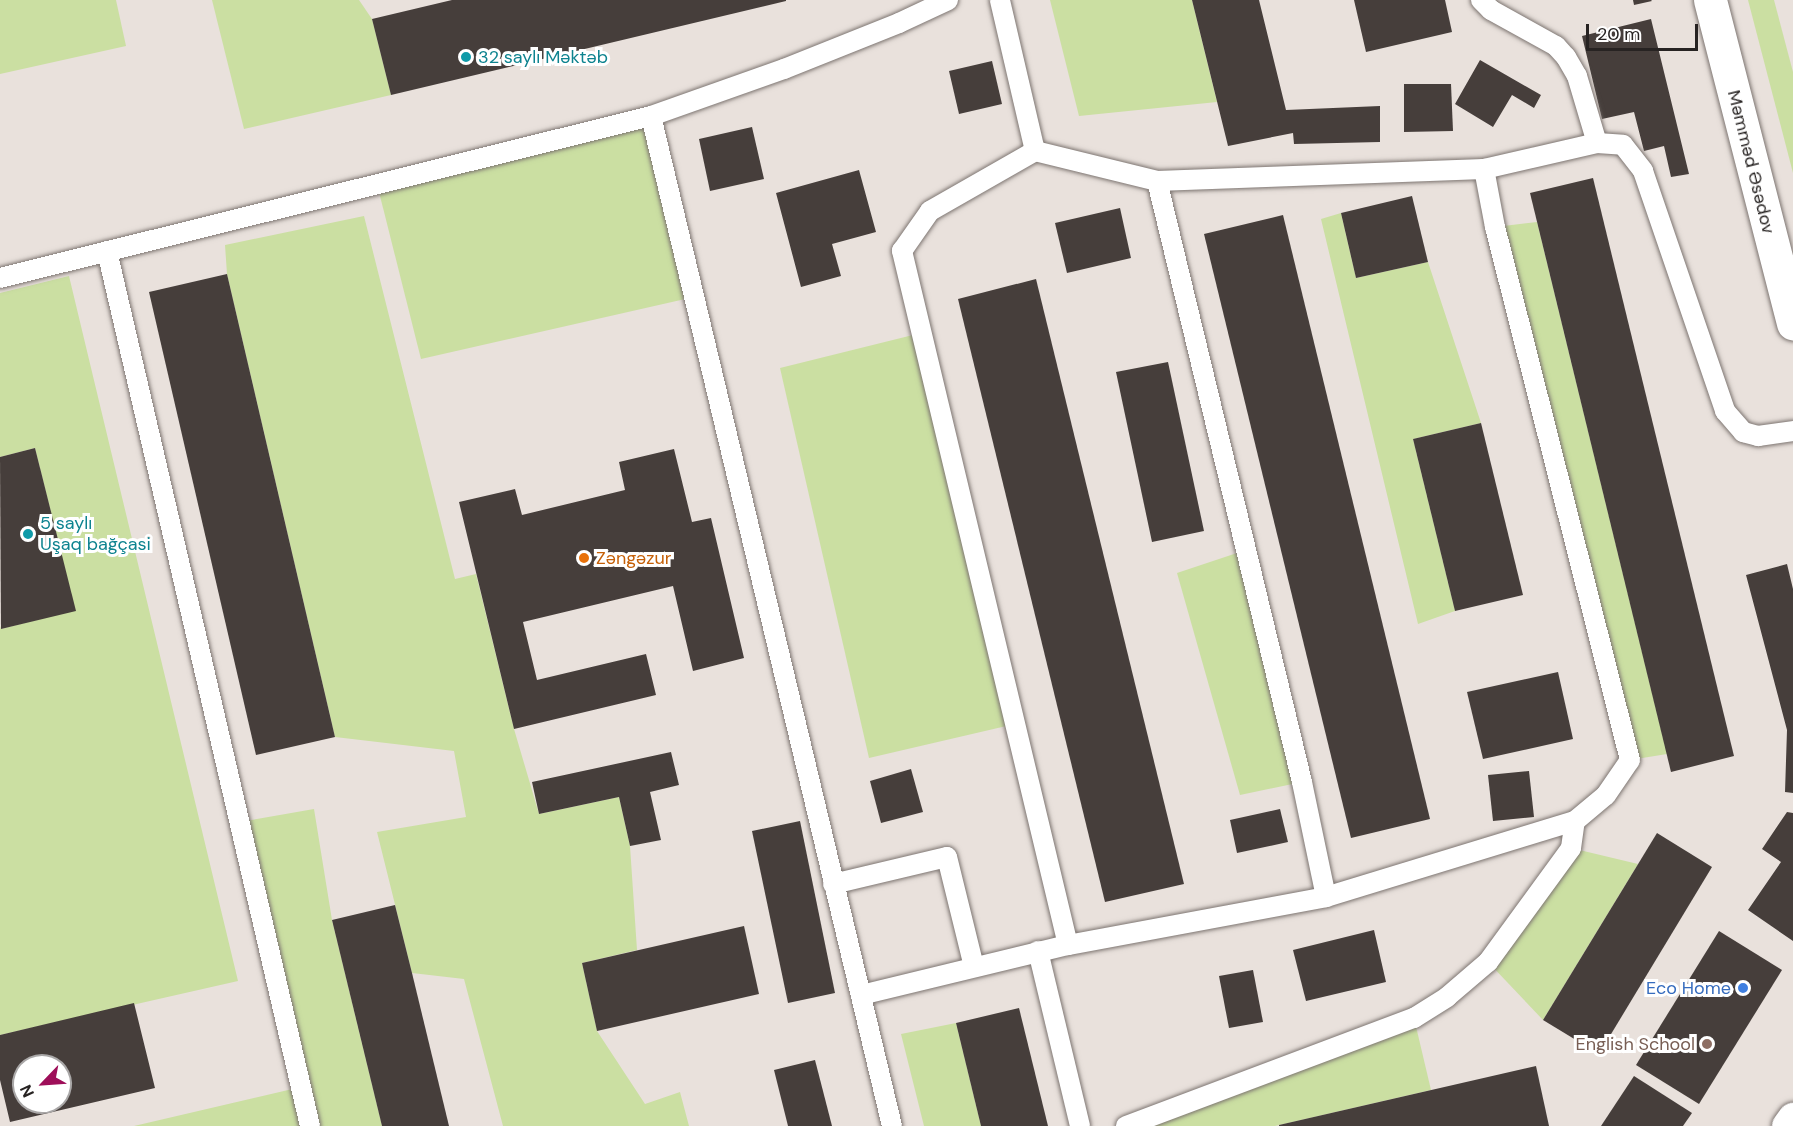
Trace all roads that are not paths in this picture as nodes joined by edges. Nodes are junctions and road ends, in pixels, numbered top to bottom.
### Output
1 (948, 0) edge
2 (1000, 0) edge
3 (1481, 0) edge
4 (1710, 0) edge
5 (651, 116) junction
6 (1597, 143) junction
7 (1035, 151) junction
8 (1484, 169) junction
9 (1157, 181) junction
10 (107, 251) junction
11 (0, 278) edge
12 (1793, 324) edge
13 (1793, 431) edge
14 (1575, 821) junction
15 (833, 884) junction
16 (1326, 897) junction
17 (1068, 945) junction
18 (1038, 951) junction
19 (974, 967) junction
20 (861, 995) junction
21 (1793, 1119) edge
22 (310, 1126) edge
23 (892, 1126) edge
24 (1080, 1126) edge
25 (1126, 1126) edge
26 (1788, 1126) edge

1 - 5 lane
2 - 7 lane
3 - 6 lane
4 - 12 main road, Məmməd Əsədov
5 - 10 lane
5 - 15 lane
6 - 8 lane
6 - 13 lane
7 - 9 lane
7 - 17 lane
8 - 9 lane
8 - 14 lane
9 - 16 lane
10 - 11 lane
10 - 22 lane
14 - 16 lane
14 - 25 lane
15 - 19 lane
15 - 20 lane
16 - 17 lane
17 - 18 lane
18 - 19 lane
18 - 24 lane
19 - 20 lane
20 - 23 lane
21 - 26 main road

